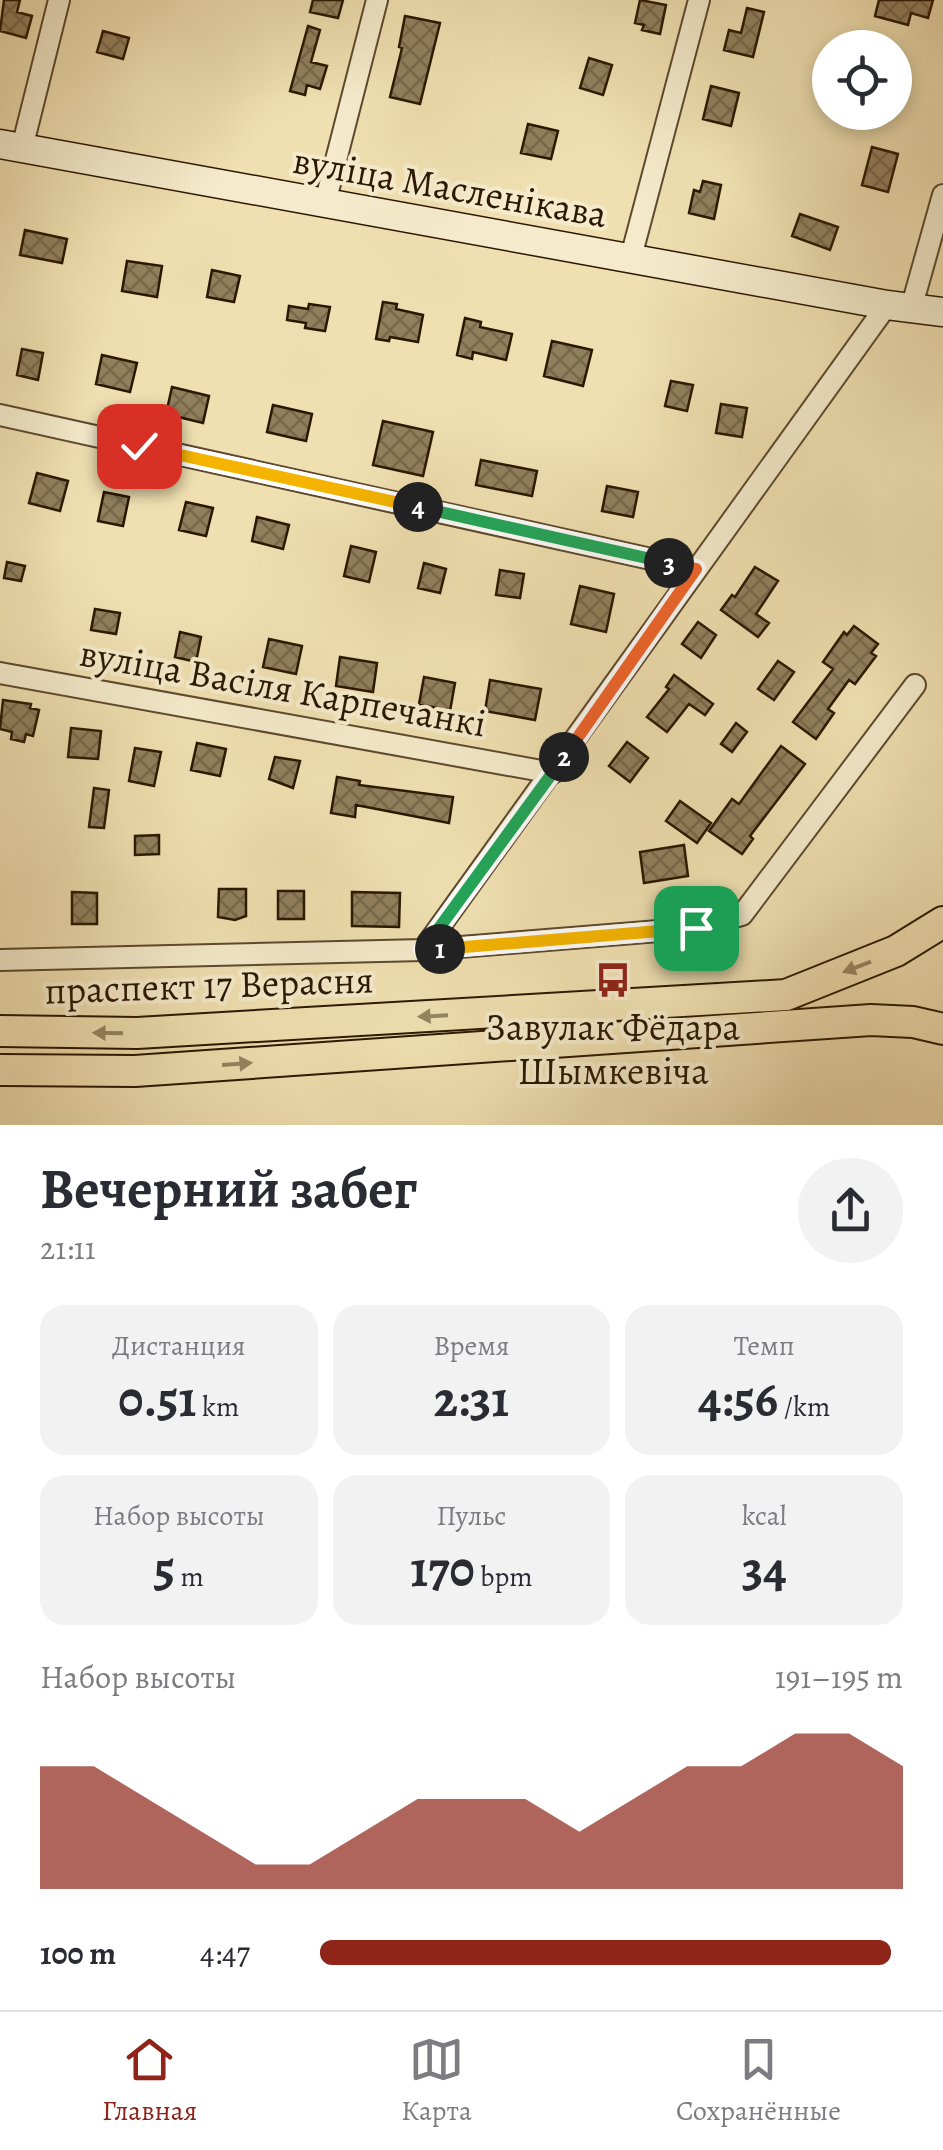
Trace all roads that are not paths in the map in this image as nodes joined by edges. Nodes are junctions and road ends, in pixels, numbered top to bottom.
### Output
1 (59, 0) edge
2 (377, 0) edge
3 (699, 0) edge
4 (11, 146) edge
5 (943, 195) edge
6 (324, 203) junction
7 (631, 257) junction
8 (899, 307) junction
9 (943, 312) edge
10 (0, 415) edge
11 (696, 569) junction
12 (0, 673) edge
13 (915, 685) dead end
14 (553, 772) junction
15 (943, 922) edge
16 (423, 950) junction
17 (0, 960) edge
18 (943, 1028) edge
19 (0, 1031) edge
20 (0, 1070) edge

1 - 4 street
2 - 6 street
3 - 7 street
4 - 6 main road, вуліца Масленікава
5 - 8 street
6 - 7 main road, вуліца Масленікава
7 - 8 main road, вуліца Масленікава
8 - 9 main road, вуліца Масленікава
8 - 11 street
10 - 11 street
11 - 14 street
12 - 14 street, вуліца Васіля Карпечанкі
13 - 16 street
14 - 16 street
15 -> 19 main road, праспект 17 Верасня
16 - 17 street
20 -> 18 main road, праспект 17 Верасня

